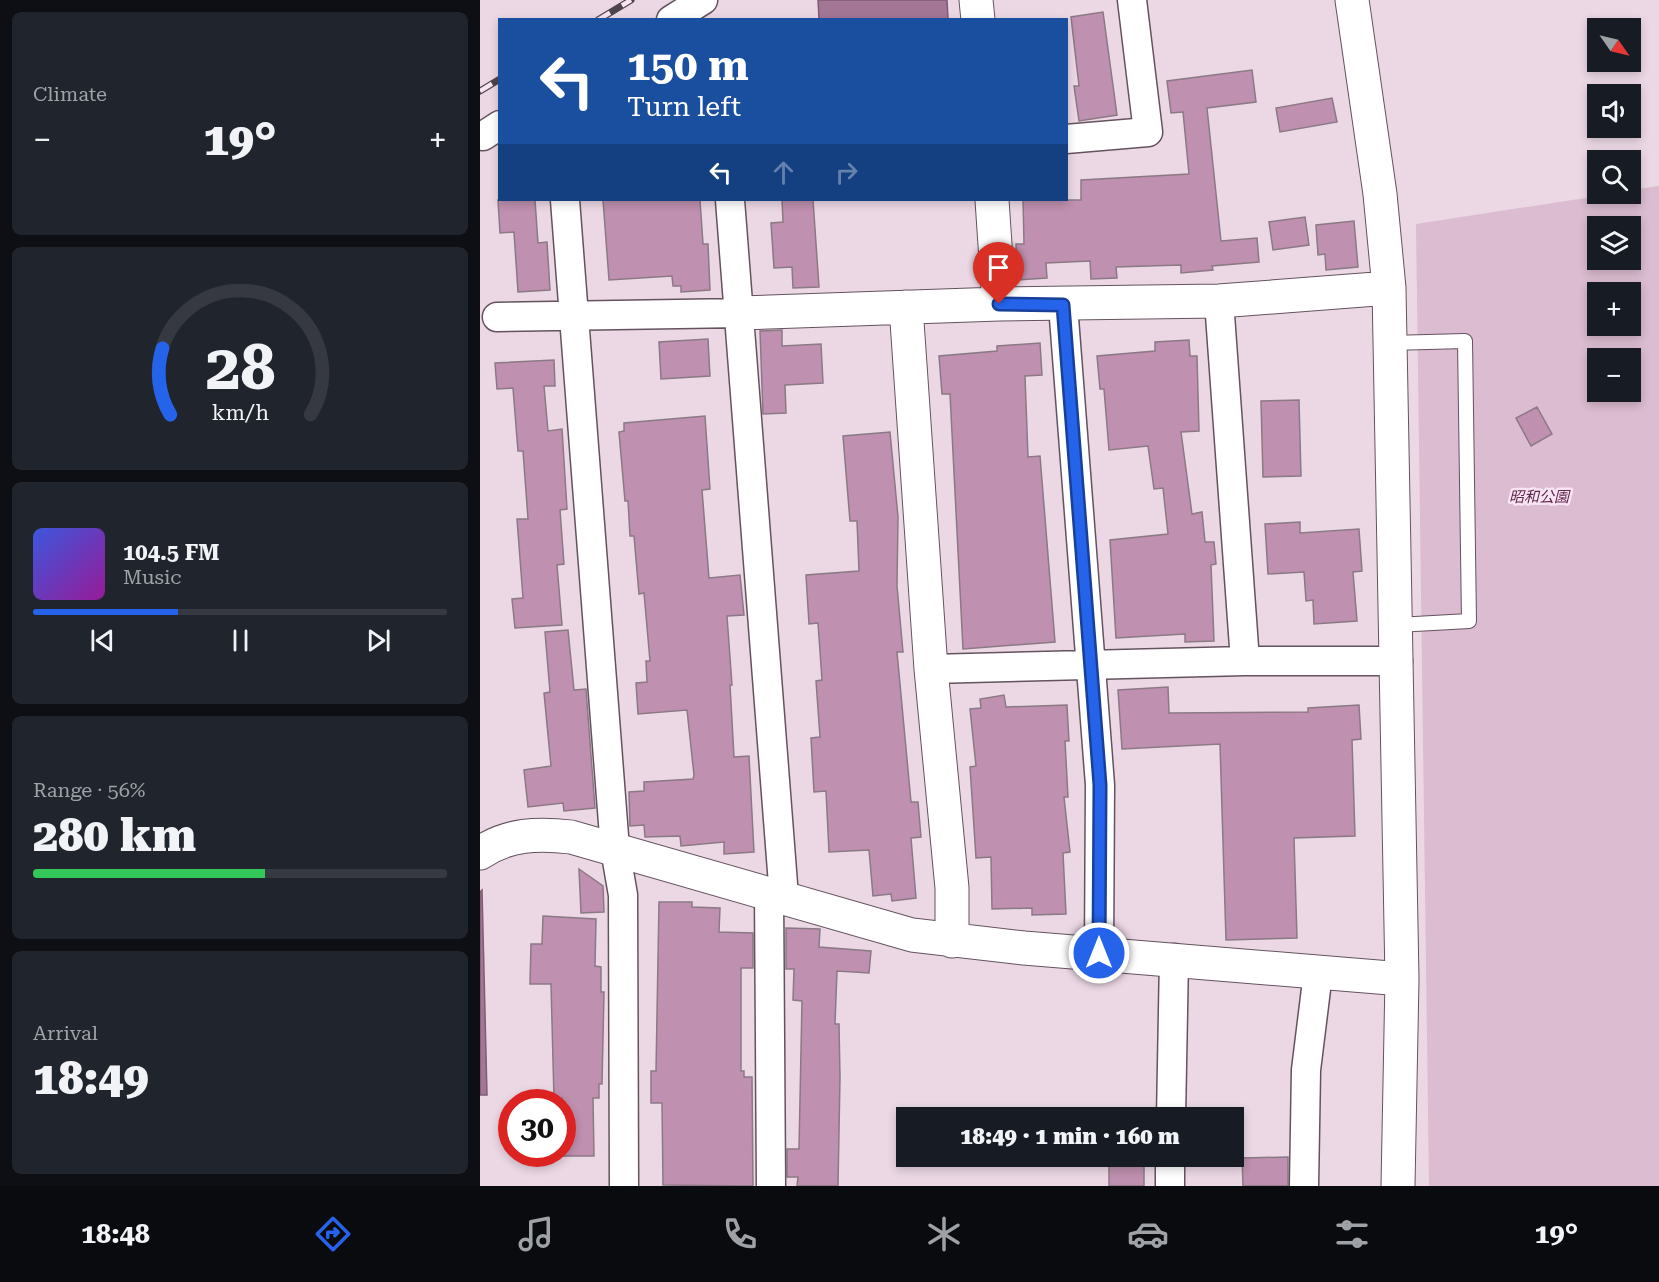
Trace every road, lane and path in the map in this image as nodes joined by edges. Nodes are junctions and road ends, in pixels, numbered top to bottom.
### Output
1 (703, 0) edge
2 (708, 0) edge
3 (976, 0) edge
4 (1131, 0) edge
5 (1352, 0) edge
6 (674, 18) edge
7 (714, 18) edge
8 (978, 18) edge
9 (1068, 140) edge
10 (565, 201) edge
11 (730, 201) edge
12 (992, 201) edge
13 (1389, 288) junction
14 (1219, 301) junction
15 (999, 304) junction
16 (1063, 305) junction
17 (906, 307) junction
18 (740, 312) junction
19 (575, 315) junction
20 (496, 317) dead end
21 (1390, 343) junction
22 (1397, 625) junction
23 (1245, 661) junction
24 (1398, 661) junction
25 (1090, 664) junction
26 (931, 669) junction
27 (615, 849) junction
28 (480, 853) edge
29 (777, 895) junction
30 (952, 940) junction
31 (1099, 953) junction
32 (1174, 958) junction
33 (1318, 973) junction
34 (1402, 979) junction
35 (1171, 1107) edge
36 (1170, 1167) edge
37 (624, 1186) edge
38 (771, 1186) edge
39 (1170, 1186) edge
40 (1304, 1186) edge
41 (1398, 1186) edge

1 - 6 street
2 - 7 street
3 - 8 street
4 - 9 street
5 - 13 street
10 - 19 street
11 - 18 street
12 - 15 street
13 - 14 street
13 - 21 street
14 - 16 street
14 - 23 street
15 - 16 street
15 - 17 street
16 - 25 street
17 - 18 street
17 - 26 street
18 - 19 street
18 - 29 street
19 - 20 street
19 - 27 street
21 - 22 street
21 - 22 lane
22 - 24 street
23 - 24 street
23 - 25 street
24 - 34 street
25 - 26 street
25 - 31 street
26 - 30 street
27 - 28 street
27 - 29 street
27 - 37 street
29 - 30 street
29 - 38 street
30 - 31 street
31 - 32 street
32 - 33 street
32 - 35 street
33 - 34 street
33 - 40 street
34 - 41 street
36 - 39 street

